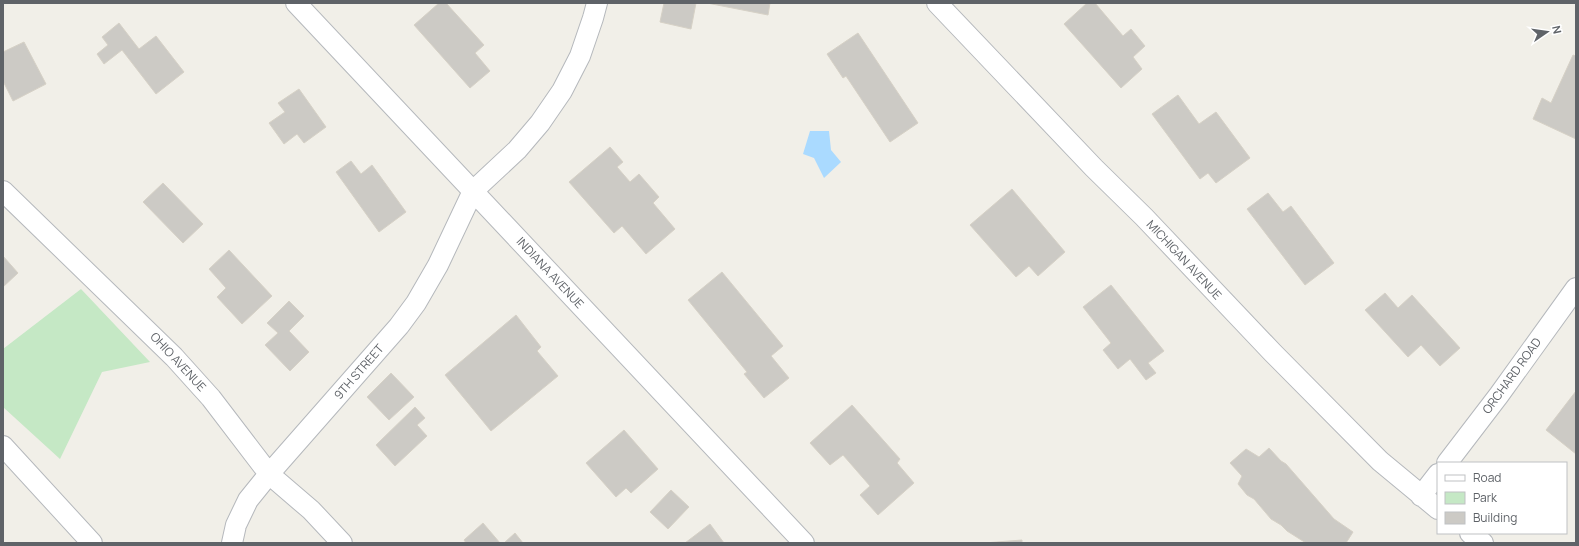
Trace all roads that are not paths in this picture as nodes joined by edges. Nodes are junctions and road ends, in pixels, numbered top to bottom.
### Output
1 (296, 3) edge
2 (597, 3) edge
3 (937, 3) edge
4 (3, 191) edge
5 (473, 191) junction
6 (1576, 288) edge
7 (3, 446) edge
8 (1448, 462) edge
9 (269, 474) junction
10 (1437, 475) edge
11 (1421, 496) junction
12 (1437, 508) edge
13 (1471, 534) edge
14 (92, 543) edge
15 (232, 543) edge
16 (342, 543) edge
17 (804, 543) edge
18 (1483, 543) edge

1 - 5 street, INDIANA AVENUE
2 - 5 street
3 - 11 street, MICHIGAN AVENUE
4 - 9 street, OHIO AVENUE
5 - 9 street, 9TH STREET
5 - 17 street, INDIANA AVENUE
6 - 8 street, ORCHARD ROAD
7 - 14 street
9 - 15 street, 9TH STREET
9 - 16 street, OHIO AVENUE
10 - 11 street
11 - 12 street, MICHIGAN AVENUE
13 - 18 street

